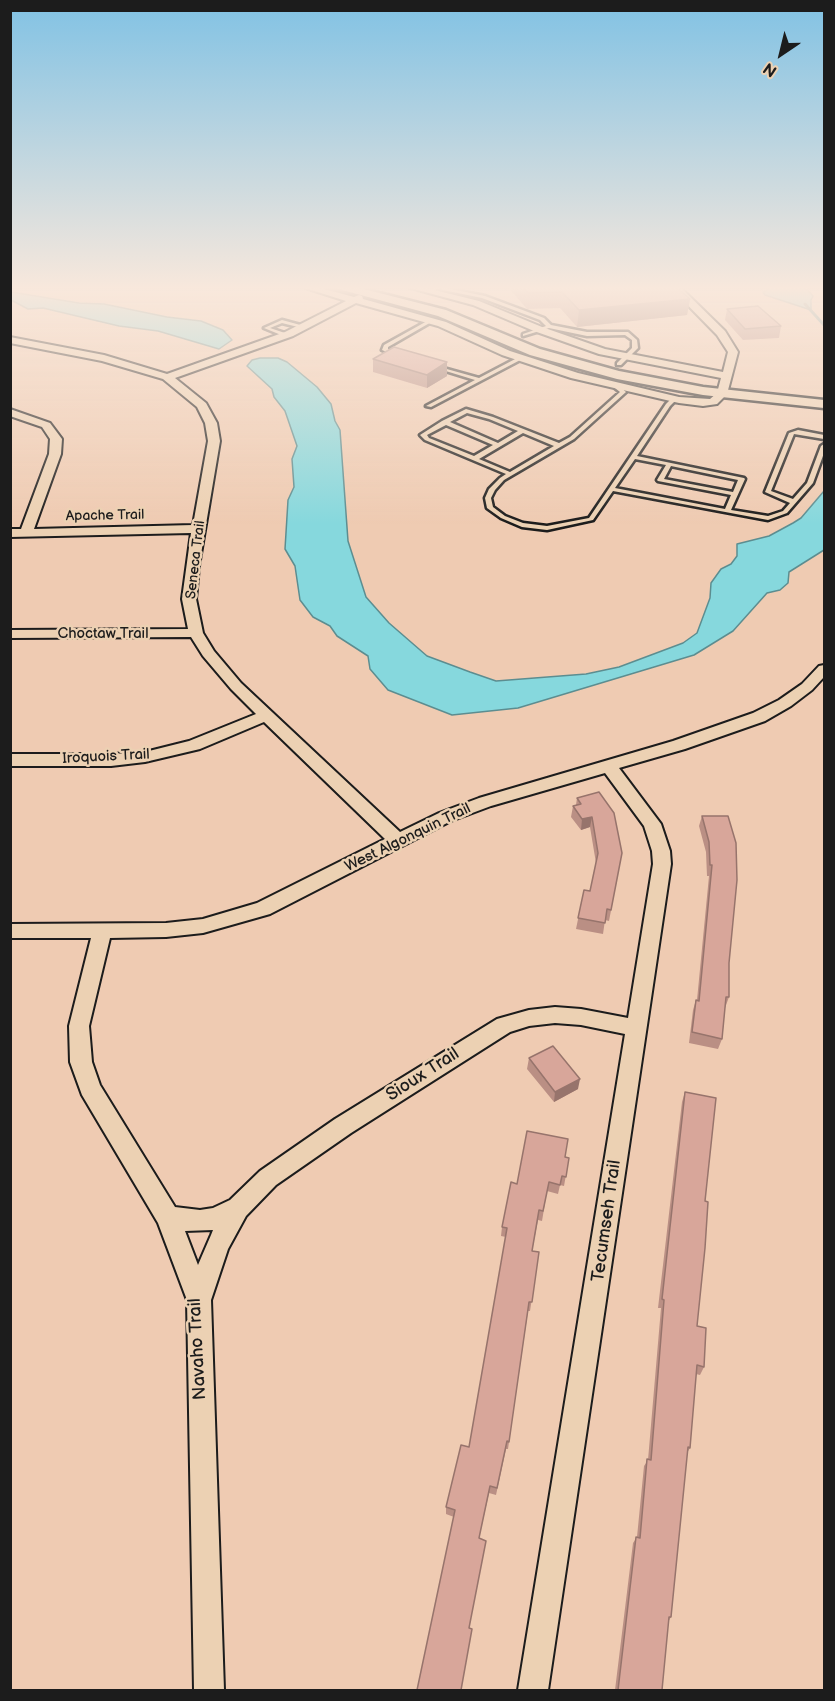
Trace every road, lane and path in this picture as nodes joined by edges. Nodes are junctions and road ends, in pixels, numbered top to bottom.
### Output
1 (128, 365) edge
2 (200, 365) edge
3 (507, 365) edge
4 (583, 365) edge
5 (596, 365) edge
6 (604, 365) edge
7 (617, 365) edge
8 (730, 365) edge
9 (436, 366) edge
10 (613, 369) junction
11 (167, 377) junction
12 (480, 380) junction
13 (725, 385) junction
14 (617, 387) junction
15 (825, 393) edge
16 (679, 400) junction
17 (825, 404) edge
18 (429, 406) dead end
19 (10, 412) edge
20 (444, 422) junction
21 (522, 431) junction
22 (825, 437) edge
23 (498, 445) junction
24 (560, 446) junction
25 (825, 446) edge
26 (634, 457) junction
27 (474, 459) junction
28 (670, 464) junction
29 (511, 474) junction
30 (660, 480) junction
31 (613, 489) junction
32 (735, 494) junction
33 (651, 496) junction
34 (794, 502) junction
35 (727, 511) junction
36 (199, 529) junction
37 (10, 533) edge
38 (26, 533) junction
39 (196, 633) junction
40 (10, 634) edge
41 (825, 669) edge
42 (267, 715) junction
43 (10, 760) edge
44 (608, 765) junction
45 (398, 840) junction
46 (10, 931) edge
47 (102, 931) junction
48 (636, 1028) junction
49 (238, 1208) junction
50 (168, 1218) junction
51 (199, 1300) junction
52 (209, 1690) edge
53 (533, 1690) edge

1 - 11 street, Seneca Trail
2 - 11 street
3 - 12 lane
4 - 10 street
5 - 10 street
6 - 10 street
7 - 10 lane
8 - 13 street
9 - 12 lane
10 - 13 street
10 - 13 street
10 - 14 street
11 - 36 street, Seneca Trail
12 - 18 lane
13 - 15 street
13 - 16 street
13 - 17 street
14 - 16 street
14 - 24 lane
16 - 26 lane
19 - 38 street
20 - 21 lane
20 - 23 lane
20 - 27 lane
21 - 23 lane
21 - 24 lane
22 - 34 lane
23 - 27 lane
24 - 29 lane
25 - 34 lane
26 - 28 lane
26 - 31 lane
27 - 29 lane
28 - 30 lane
28 - 32 lane
29 - 31 lane
30 - 32 lane
30 - 33 lane
31 - 33 lane
32 - 35 lane
33 - 35 lane
34 - 35 lane
36 - 38 street, Apache Trail
36 - 39 street, Seneca Trail
37 - 38 street, Apache Trail
39 - 40 street, Choctaw Trail
39 - 42 street, Seneca Trail
41 - 44 street, West Algonquin Trail
42 - 43 street, Iroquois Trail
42 - 45 street, Seneca Trail
44 - 45 street, West Algonquin Trail
44 - 48 street, Tecumseh Trail
45 - 47 street, West Algonquin Trail
46 - 47 street, West Algonquin Trail
47 - 50 street, Navaho Trail
48 - 49 street, Sioux Trail
48 - 53 street, Tecumseh Trail
49 - 50 street, Sioux Trail
49 - 51 street, Sioux Trail
50 - 51 street, Navaho Trail
51 - 52 street, Navaho Trail

